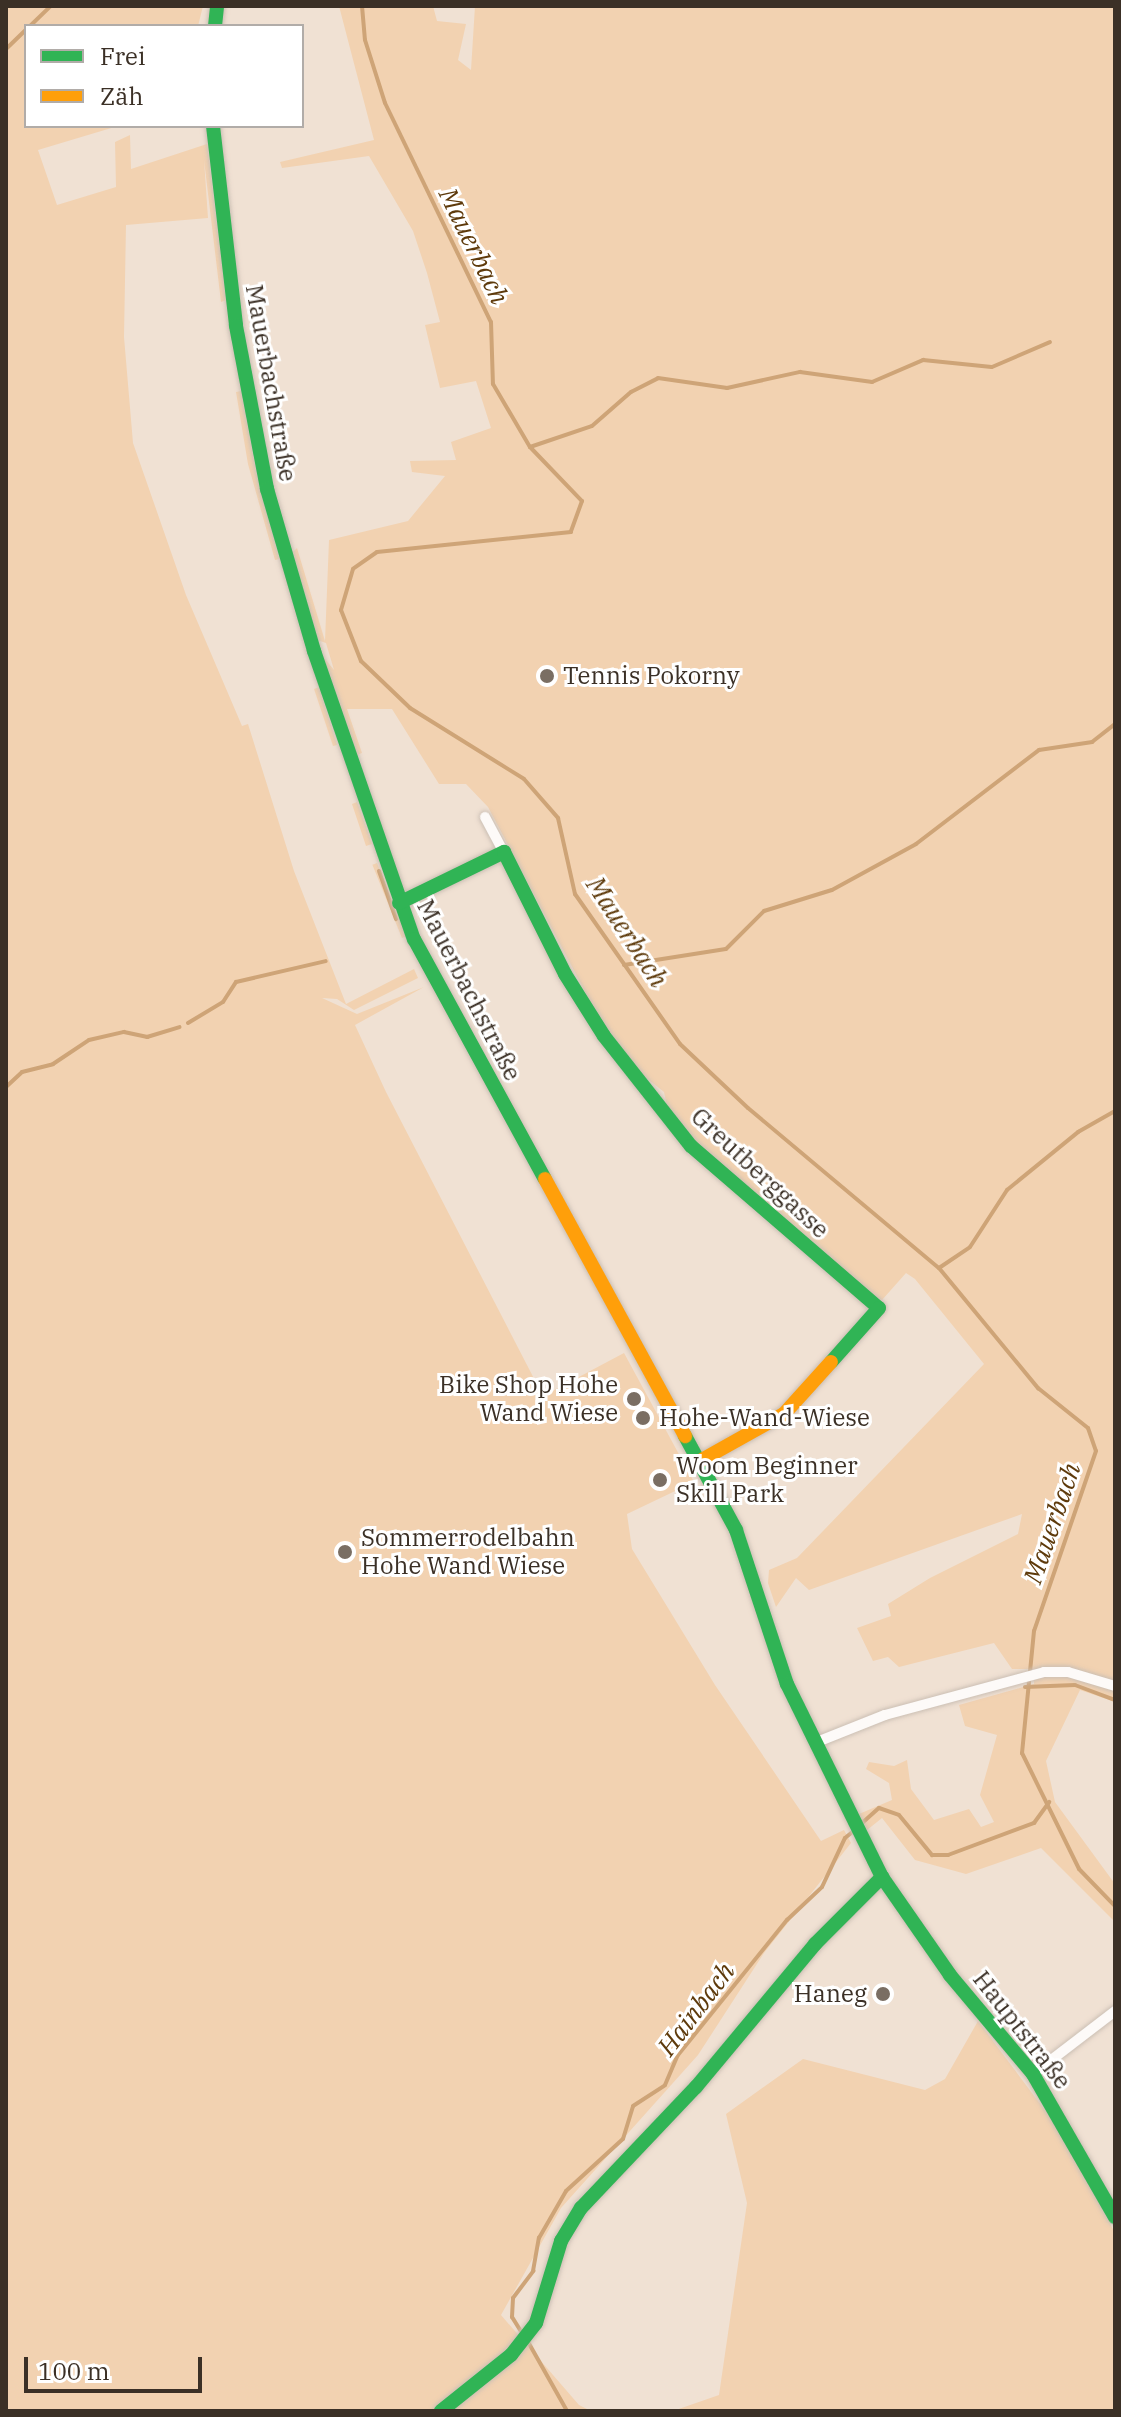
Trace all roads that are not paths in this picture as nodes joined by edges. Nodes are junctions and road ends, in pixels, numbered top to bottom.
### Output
1 (213, 128) edge
2 (485, 817) dead end
3 (504, 852) junction
4 (399, 903) junction
5 (698, 1462) junction
6 (1115, 1686) edge
7 (817, 1742) junction
8 (882, 1877) junction
9 (1115, 2011) edge
10 (1033, 2074) junction
11 (1115, 2217) edge
12 (441, 2411) edge

1 - 4 main road, Mauerbachstraße
2 - 3 street, Greutberggasse
3 - 4 main road
3 - 5 main road, Greutberggasse
4 - 5 main road, Mauerbachstraße
5 - 7 main road, Mauerbachstraße
6 - 7 street
7 - 8 main road, Mauerbachstraße
8 - 10 main road, Hauptstraße
8 - 12 main road
9 - 10 street
10 - 11 main road, Hauptstraße

